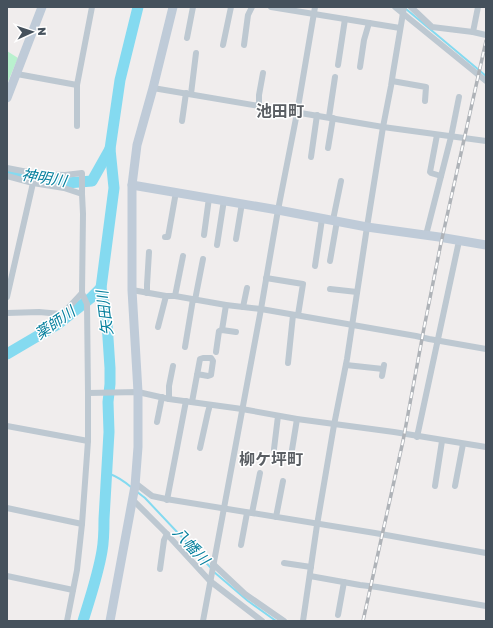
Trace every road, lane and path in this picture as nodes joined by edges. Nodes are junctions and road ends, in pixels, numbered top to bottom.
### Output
1 (42, 7) edge
2 (92, 7) edge
3 (173, 7) edge
4 (193, 7) edge
5 (231, 7) edge
6 (252, 7) edge
7 (271, 7) edge
8 (316, 7) edge
9 (395, 7) edge
10 (411, 7) edge
11 (478, 7) edge
12 (284, 8) edge
13 (403, 10) edge
14 (314, 14) junction
15 (345, 19) junction
16 (369, 23) junction
17 (400, 28) junction
18 (473, 32) junction
19 (486, 34) edge
20 (187, 38) dead end
21 (223, 45) dead end
22 (244, 45) dead end
23 (196, 53) dead end
24 (338, 65) dead end
25 (360, 67) dead end
26 (263, 73) dead end
27 (17, 74) junction
28 (334, 77) dead end
29 (392, 81) junction
30 (486, 81) edge
31 (77, 85) junction
32 (153, 88) junction
33 (188, 94) junction
34 (459, 97) dead end
35 (7, 98) edge
36 (425, 101) dead end
37 (259, 107) junction
38 (297, 113) junction
39 (317, 115) junction
40 (331, 117) junction
41 (182, 121) dead end
42 (76, 126) dead end
43 (383, 127) junction
44 (437, 135) junction
45 (451, 137) junction
46 (486, 141) edge
47 (328, 148) dead end
48 (311, 157) dead end
49 (7, 168) edge
50 (7, 176) edge
51 (441, 176) junction
52 (341, 181) dead end
53 (33, 183) junction
54 (132, 185) junction
55 (176, 192) junction
56 (82, 194) junction
57 (209, 198) junction
58 (224, 200) junction
59 (242, 203) junction
60 (278, 210) junction
61 (322, 219) junction
62 (335, 221) junction
63 (366, 227) junction
64 (204, 235) dead end
65 (426, 235) junction
66 (165, 238) dead end
67 (236, 240) dead end
68 (459, 241) junction
69 (218, 245) dead end
70 (486, 245) edge
71 (149, 252) dead end
72 (183, 256) dead end
73 (202, 259) dead end
74 (330, 261) dead end
75 (315, 266) dead end
76 (266, 278) junction
77 (247, 288) dead end
78 (330, 289) dead end
79 (132, 290) junction
80 (147, 292) junction
81 (357, 292) junction
82 (82, 293) junction
83 (166, 296) junction
84 (175, 296) junction
85 (7, 297) edge
86 (194, 300) junction
87 (226, 305) junction
88 (243, 307) junction
89 (261, 309) junction
90 (7, 313) edge
91 (296, 315) junction
92 (351, 324) junction
93 (158, 327) dead end
94 (222, 330) junction
95 (236, 332) dead end
96 (438, 341) junction
97 (185, 347) dead end
98 (486, 349) edge
99 (216, 352) dead end
100 (288, 363) dead end
101 (346, 365) junction
102 (173, 366) dead end
103 (197, 374) dead end
104 (382, 376) dead end
105 (136, 392) junction
106 (90, 393) junction
107 (162, 397) junction
108 (169, 398) junction
109 (189, 401) junction
110 (210, 405) junction
111 (242, 410) junction
112 (278, 416) junction
113 (297, 419) junction
114 (157, 422) dead end
115 (334, 425) junction
116 (7, 426) edge
117 (417, 437) junction
118 (88, 441) junction
119 (442, 441) junction
120 (463, 444) junction
121 (200, 448) dead end
122 (486, 448) edge
123 (274, 449) dead end
124 (291, 456) dead end
125 (260, 473) dead end
126 (283, 481) dead end
127 (437, 482) dead end
128 (457, 482) dead end
129 (134, 491) junction
130 (168, 500) junction
131 (7, 508) edge
132 (223, 508) junction
133 (250, 513) junction
134 (276, 518) junction
135 (82, 524) junction
136 (317, 525) junction
137 (167, 534) junction
138 (241, 545) dead end
139 (486, 553) edge
140 (284, 563) dead end
141 (213, 566) junction
142 (311, 567) junction
143 (160, 569) dead end
144 (7, 576) edge
145 (310, 576) junction
146 (211, 578) junction
147 (344, 582) junction
148 (73, 590) junction
149 (486, 606) edge
150 (338, 615) dead end
151 (67, 621) edge
152 (110, 621) edge
153 (203, 621) edge
154 (262, 621) edge
155 (284, 621) edge
156 (303, 621) edge

1 - 27 street
2 - 31 street
3 - 32 street
4 - 20 street
5 - 21 street
6 - 22 street
7 - 12 street
8 - 14 street
9 - 13 street
10 - 18 street
11 - 18 street
12 - 14 street
13 - 17 street
13 - 30 street
14 - 15 street
14 - 38 street
15 - 16 street
15 - 24 street
16 - 17 street
16 - 25 street
17 - 29 street
18 - 19 street
23 - 33 street
26 - 37 street
27 - 31 street
27 - 35 street
28 - 40 street
29 - 36 street
29 - 43 street
31 - 42 street
32 - 33 street
32 - 54 street
33 - 37 street
33 - 41 street
34 - 45 street
37 - 38 street
38 - 39 street
38 - 60 street
39 - 40 street
39 - 48 street
40 - 43 street
40 - 47 street
43 - 44 street
43 - 63 street
44 - 45 street
44 - 51 street
45 - 46 street
45 - 51 street
49 - 56 street
50 - 53 street
51 - 65 street
52 - 62 street
53 - 56 street
53 - 85 street
54 - 55 street
54 - 79 street
55 - 57 street
55 - 66 street
56 - 82 street
57 - 58 street
57 - 64 street
58 - 59 street
58 - 69 street
59 - 60 street
59 - 67 street
60 - 61 street
60 - 76 street
61 - 62 street
61 - 75 street
62 - 63 street
62 - 74 street
63 - 65 street
63 - 81 street
65 - 68 street
68 - 70 street
68 - 96 street
71 - 80 street
72 - 84 street
73 - 86 street
76 - 89 street
76 - 91 street
77 - 88 street
78 - 81 street
79 - 80 street
79 - 105 street
80 - 83 street
81 - 92 street
82 - 90 street
82 - 106 street
83 - 84 street
83 - 93 street
84 - 86 street
86 - 87 street
86 - 97 street
87 - 88 street
87 - 94 street
88 - 89 street
89 - 91 street
89 - 111 street
91 - 92 street
91 - 100 street
92 - 96 street
92 - 101 street
94 - 95 street
94 - 99 street
96 - 98 street
96 - 117 street
101 - 104 street
101 - 115 street
102 - 108 street
103 - 109 street
105 - 106 street
105 - 107 street
105 - 129 street
106 - 118 street
107 - 108 street
107 - 114 street
108 - 109 street
109 - 110 street
109 - 130 street
110 - 111 street
110 - 121 street
111 - 112 street
111 - 132 street
112 - 113 street
112 - 123 street
113 - 115 street
113 - 124 street
115 - 117 street
115 - 136 street
116 - 118 street
117 - 119 street
118 - 135 street
119 - 120 street
119 - 127 street
120 - 122 street
120 - 128 street
125 - 133 street
126 - 134 street
129 - 130 street
129 - 137 street
129 - 152 street
130 - 132 street
131 - 135 street
132 - 133 street
132 - 141 street
133 - 134 street
133 - 138 street
134 - 136 street
135 - 148 street
136 - 139 street
136 - 142 street
137 - 143 street
137 - 146 street
140 - 142 street
141 - 146 street
141 - 155 street
142 - 145 street
144 - 148 street
145 - 147 street
145 - 156 street
146 - 153 street
146 - 154 street
147 - 149 street
147 - 150 street
148 - 151 street

